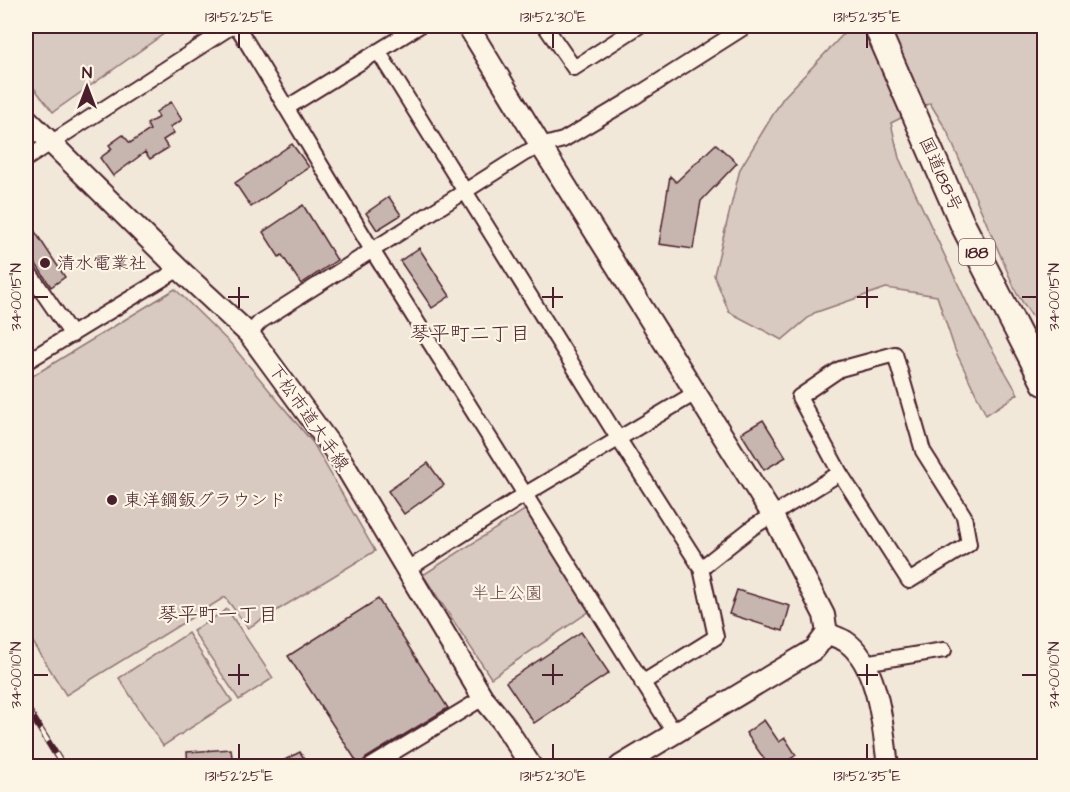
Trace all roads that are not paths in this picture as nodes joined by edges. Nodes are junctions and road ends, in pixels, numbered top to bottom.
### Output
1 (232, 26) edge
2 (237, 26) edge
3 (419, 26) edge
4 (468, 26) edge
5 (544, 26) edge
6 (639, 26) edge
7 (746, 26) edge
8 (876, 26) edge
9 (378, 51) junction
10 (288, 107) junction
11 (26, 118) edge
12 (51, 143) junction
13 (541, 146) junction
14 (26, 159) edge
15 (464, 192) junction
16 (372, 249) junction
17 (26, 268) edge
18 (179, 269) junction
19 (249, 334) junction
20 (72, 335) junction
21 (26, 362) edge
22 (1044, 383) edge
23 (696, 392) junction
24 (618, 438) junction
25 (840, 473) junction
26 (524, 495) junction
27 (773, 516) junction
28 (701, 568) junction
29 (405, 571) junction
30 (827, 633) junction
31 (944, 650) dead end
32 (864, 663) junction
33 (642, 683) junction
34 (483, 698) junction
35 (675, 734) junction
36 (372, 766) edge
37 (531, 766) edge
38 (620, 766) edge
39 (888, 766) edge

1 - 12 street
2 - 10 street
3 - 9 street
4 - 13 street
5 - 6 street
7 - 13 street
8 - 22 highway, 国道188号 / 188
9 - 10 street
9 - 15 street
10 - 16 street
11 - 12 street, 下松市道大手線
12 - 14 street
12 - 18 street, 下松市道大手線
13 - 15 street
13 - 23 street
15 - 16 street
15 - 24 street
16 - 19 street
16 - 26 street
17 - 20 street
18 - 19 street, 下松市道大手線
18 - 20 street
19 - 29 street, 下松市道大手線
20 - 21 street
23 - 24 street
23 - 27 street
24 - 26 street
24 - 28 street
25 - 25 street
25 - 27 street
26 - 29 street
26 - 33 street
27 - 28 street
27 - 30 street
28 - 33 street
29 - 34 street, 下松市道大手線
30 - 32 street
30 - 35 street
31 - 32 street
32 - 39 street
33 - 35 street
34 - 36 street
34 - 37 street, 下松市道大手線
35 - 38 street

